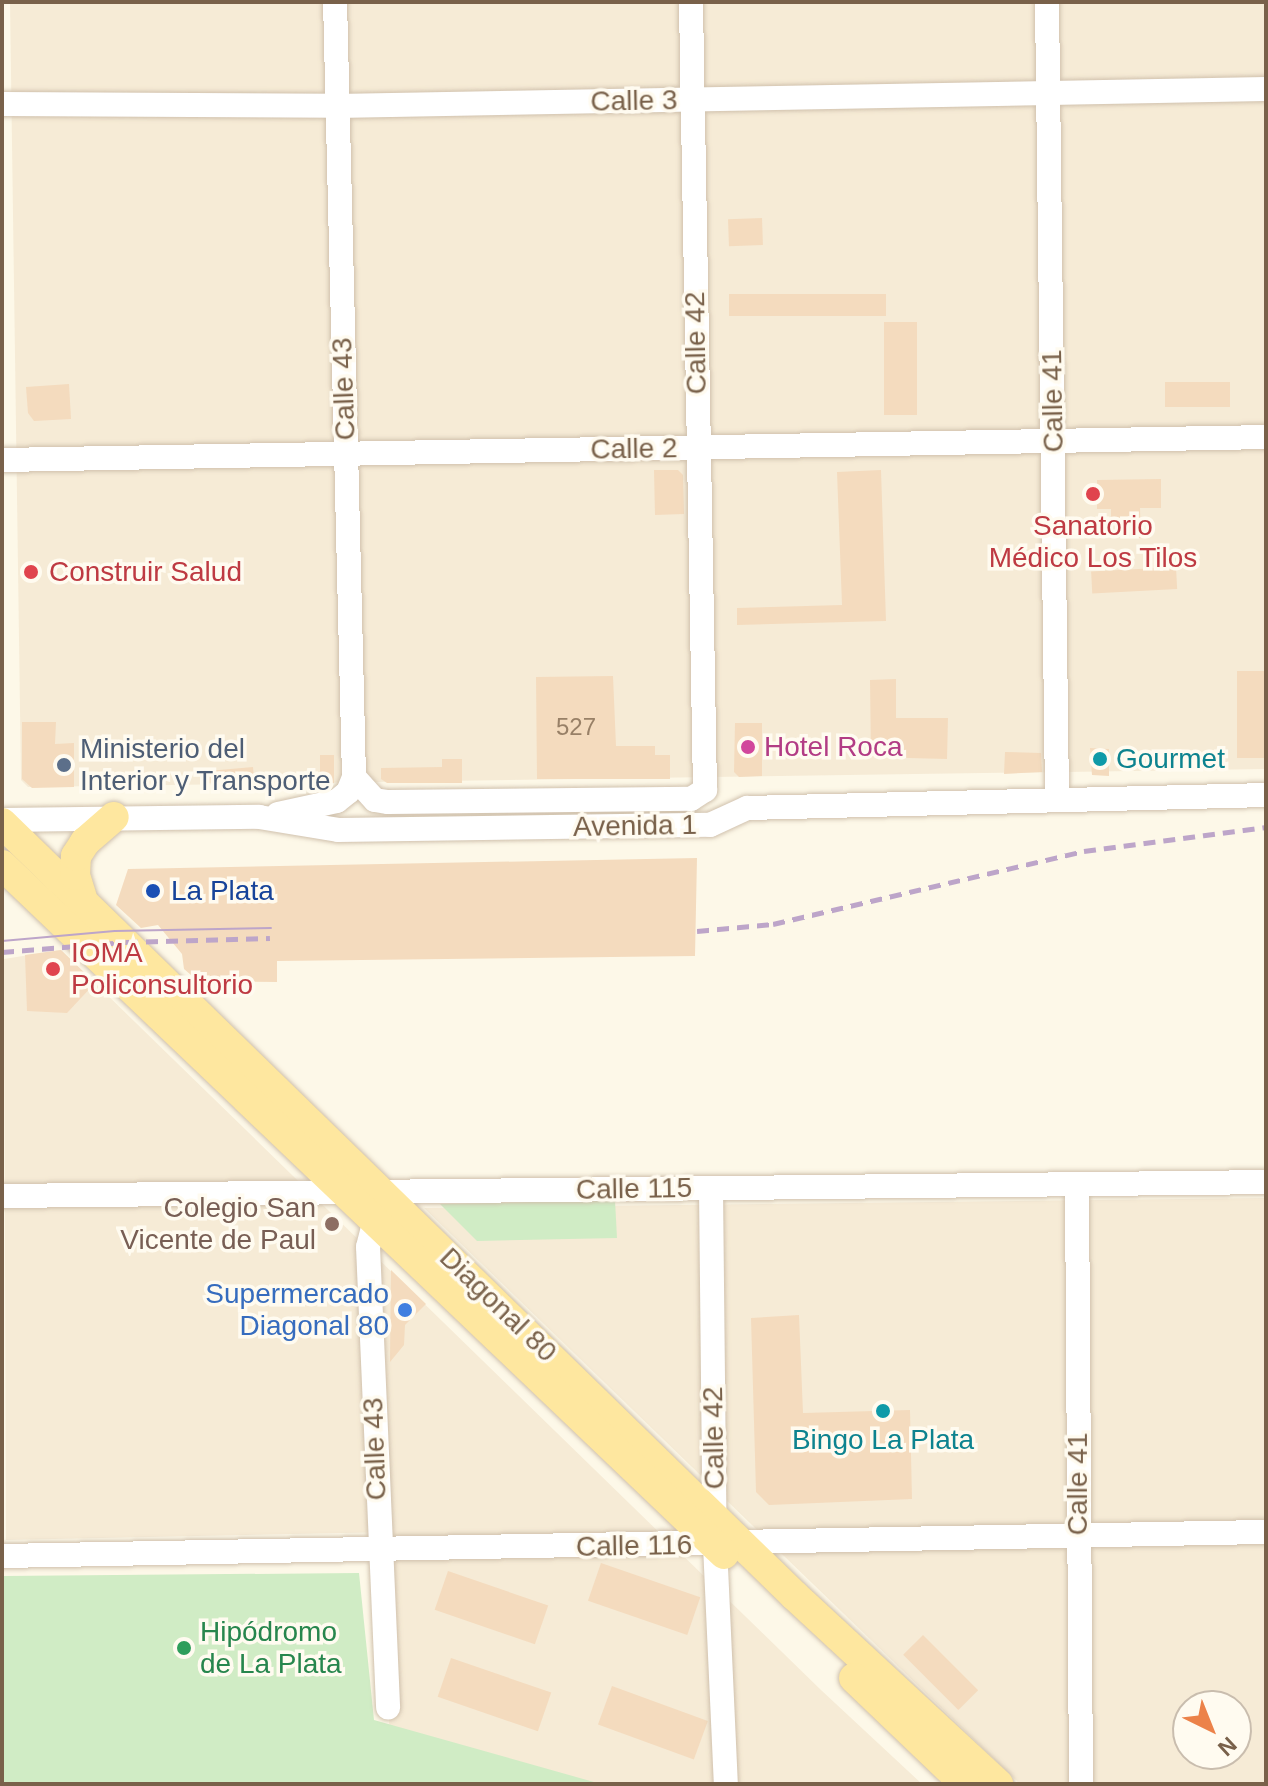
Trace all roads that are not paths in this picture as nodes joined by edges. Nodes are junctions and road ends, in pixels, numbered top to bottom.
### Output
1 (335, 2) edge
2 (691, 2) edge
3 (1047, 2) edge
4 (1266, 89) edge
5 (1048, 93) junction
6 (692, 100) junction
7 (2, 104) edge
8 (336, 106) junction
9 (1266, 437) edge
10 (1053, 441) junction
11 (697, 448) junction
12 (346, 454) junction
13 (2, 460) edge
14 (354, 777) junction
15 (707, 781) junction
16 (1266, 795) edge
17 (1057, 800) junction
18 (747, 808) junction
19 (114, 817) junction
20 (259, 817) junction
21 (2, 821) edge
22 (2, 865) edge
23 (82, 898) junction
24 (1266, 1182) edge
25 (1077, 1184) junction
26 (711, 1188) junction
27 (344, 1192) junction
28 (384, 1192) junction
29 (2, 1196) edge
30 (374, 1221) junction
31 (1266, 1532) edge
32 (724, 1535) junction
33 (1078, 1536) junction
34 (379, 1549) junction
35 (2, 1556) edge
36 (388, 1708) dead end
37 (726, 1784) edge
38 (965, 1784) edge
39 (998, 1784) edge
40 (1081, 1784) edge

1 - 8 street, Calle 43
2 - 6 street, Calle 42
3 - 5 street, Calle 41
4 - 5 street, Calle 3
5 - 6 street, Calle 3
5 - 10 street, Calle 41
6 - 8 street, Calle 3
6 - 11 street, Calle 42
7 - 8 street, Calle 3
8 - 12 street, Calle 43
9 - 10 street, Calle 2
10 - 11 street, Calle 2
10 - 17 street, Calle 41
11 - 12 street, Calle 2
11 - 15 street, Calle 42
12 - 13 street, Calle 2
12 - 14 street, Calle 43
14 - 15 street, Avenida 1
14 - 20 street
15 - 18 street
16 - 17 street, Avenida 1
17 - 18 street, Avenida 1
18 - 20 street, Avenida 1
19 - 20 street, Avenida 1
19 - 21 street, Avenida 1
19 - 23 main road
21 - 23 main road, Diagonal 80
22 - 27 main road, Diagonal 80
23 - 28 main road, Diagonal 80
24 - 25 street, Calle 115
25 - 26 street, Calle 115
25 - 33 street, Calle 41
26 - 28 street, Calle 115
26 - 32 street, Calle 42
27 - 28 street, Calle 115
27 - 29 street, Calle 115
27 - 30 main road, Diagonal 80
28 - 30 street, Calle 43
28 - 32 main road, Diagonal 80
30 - 32 main road, Diagonal 80
30 - 34 street, Calle 43
31 - 33 street, Calle 116
32 - 33 street, Calle 116
32 - 34 street, Calle 116
32 - 37 street, Calle 42
32 - 38 main road, Diagonal 80
32 - 39 main road, Diagonal 80
33 - 40 street, Calle 41
34 - 35 street, Calle 116
34 - 36 street, Calle 43

